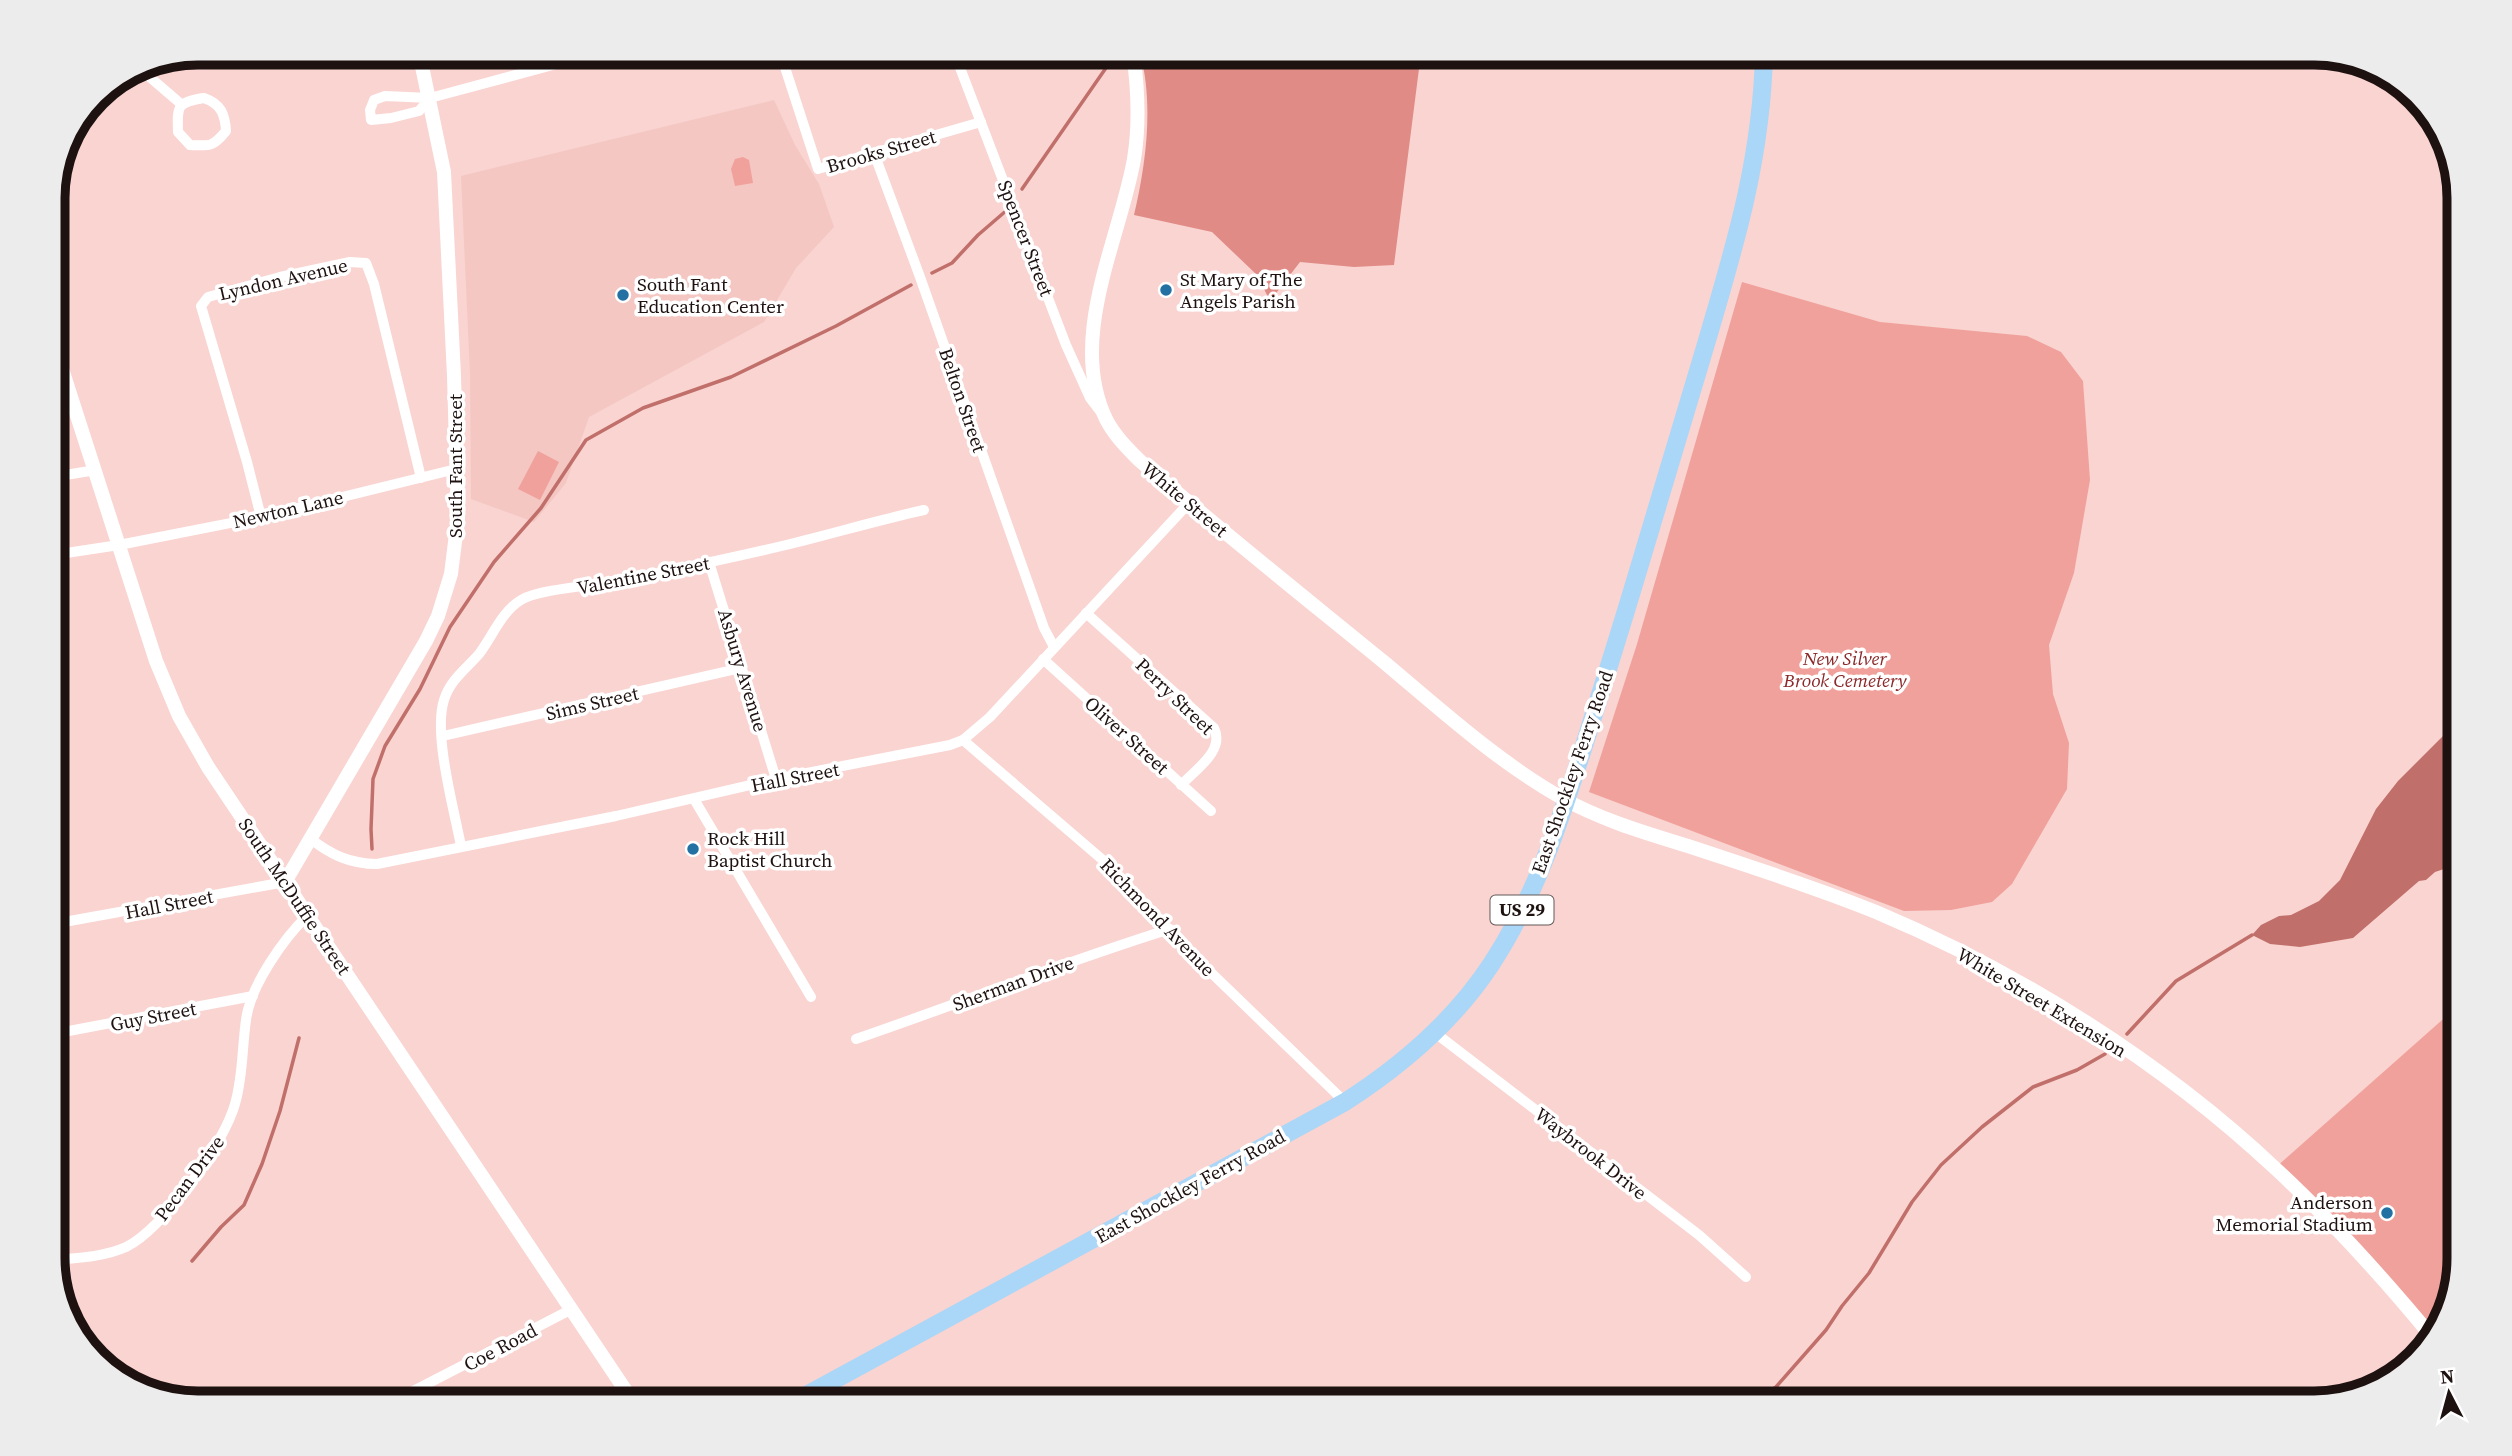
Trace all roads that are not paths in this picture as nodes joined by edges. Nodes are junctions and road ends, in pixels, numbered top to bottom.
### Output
1 (422, 65) edge
2 (552, 65) edge
3 (784, 65) edge
4 (959, 65) edge
5 (1134, 65) edge
6 (1763, 65) edge
7 (148, 75) edge
8 (430, 98) junction
9 (181, 104) junction
10 (981, 122) junction
11 (874, 153) junction
12 (65, 377) edge
13 (1106, 419) junction
14 (457, 469) junction
15 (96, 470) junction
16 (65, 475) edge
17 (421, 478) junction
18 (1189, 503) junction
19 (925, 510) dead end
20 (261, 517) junction
21 (119, 545) junction
22 (65, 553) edge
23 (709, 562) junction
24 (1086, 613) junction
25 (1054, 647) junction
26 (1043, 659) junction
27 (741, 668) junction
28 (443, 736) junction
29 (963, 740) junction
30 (776, 779) junction
31 (1181, 785) junction
32 (694, 799) junction
33 (1566, 800) junction
34 (1210, 811) dead end
35 (311, 839) junction
36 (461, 846) junction
37 (285, 882) junction
38 (308, 915) junction
39 (65, 923) edge
40 (1170, 929) junction
41 (253, 996) junction
42 (811, 997) dead end
43 (65, 1032) edge
44 (1434, 1032) junction
45 (856, 1039) dead end
46 (1345, 1102) junction
47 (65, 1258) edge
48 (1746, 1277) dead end
49 (572, 1309) junction
50 (2426, 1330) edge
51 (415, 1391) edge
52 (626, 1391) edge
53 (816, 1391) edge

1 - 8 street, South Fant Street
2 - 8 street
3 - 11 street, Brooks Street
4 - 10 street, Spencer Street
5 - 13 street, White Street
6 - 33 highway, East Shockley Ferry Road / US 29
7 - 9 street
8 - 8 street
8 - 14 street, South Fant Street
9 - 9 street
10 - 11 street, Brooks Street
10 - 13 street, Spencer Street
11 - 25 street, Belton Street
12 - 15 street, South McDuffie Street
13 - 18 street, White Street
14 - 17 street, Newton Lane
14 - 35 street, South Fant Street
15 - 16 street
15 - 21 street, South McDuffie Street
17 - 20 street, Newton Lane
17 - 20 street, Lyndon Avenue
18 - 24 street, Hall Street
18 - 33 street, White Street
19 - 23 street, Valentine Street
20 - 21 street, Newton Lane
21 - 22 street, Newton Lane
21 - 37 street, South McDuffie Street
23 - 27 street, Asbury Avenue
23 - 28 street, Valentine Street
24 - 25 street, Hall Street
24 - 31 street, Perry Street
25 - 26 street, Hall Street
26 - 29 street, Hall Street
26 - 31 street, Oliver Street
27 - 28 street, Sims Street
27 - 30 street, Asbury Avenue
28 - 36 street, Valentine Street
29 - 30 street, Hall Street
29 - 40 street, Richmond Avenue
30 - 32 street, Hall Street
31 - 34 street, Oliver Street
32 - 36 street, Hall Street
32 - 42 street
33 - 44 highway, East Shockley Ferry Road / US 29
33 - 50 street, White Street Extension
35 - 36 street, Hall Street
35 - 37 street, South Fant Street
37 - 38 street, South McDuffie Street
37 - 39 street, Hall Street
38 - 41 street, Pecan Drive
38 - 49 street, South McDuffie Street
40 - 45 street, Sherman Drive
40 - 46 street, Richmond Avenue
41 - 43 street, Guy Street
41 - 47 street, Pecan Drive
44 - 46 highway, East Shockley Ferry Road / US 29
44 - 48 street, Waybrook Drive
46 - 53 highway, East Shockley Ferry Road / US 29
49 - 51 street, Coe Road
49 - 52 street, South McDuffie Street

